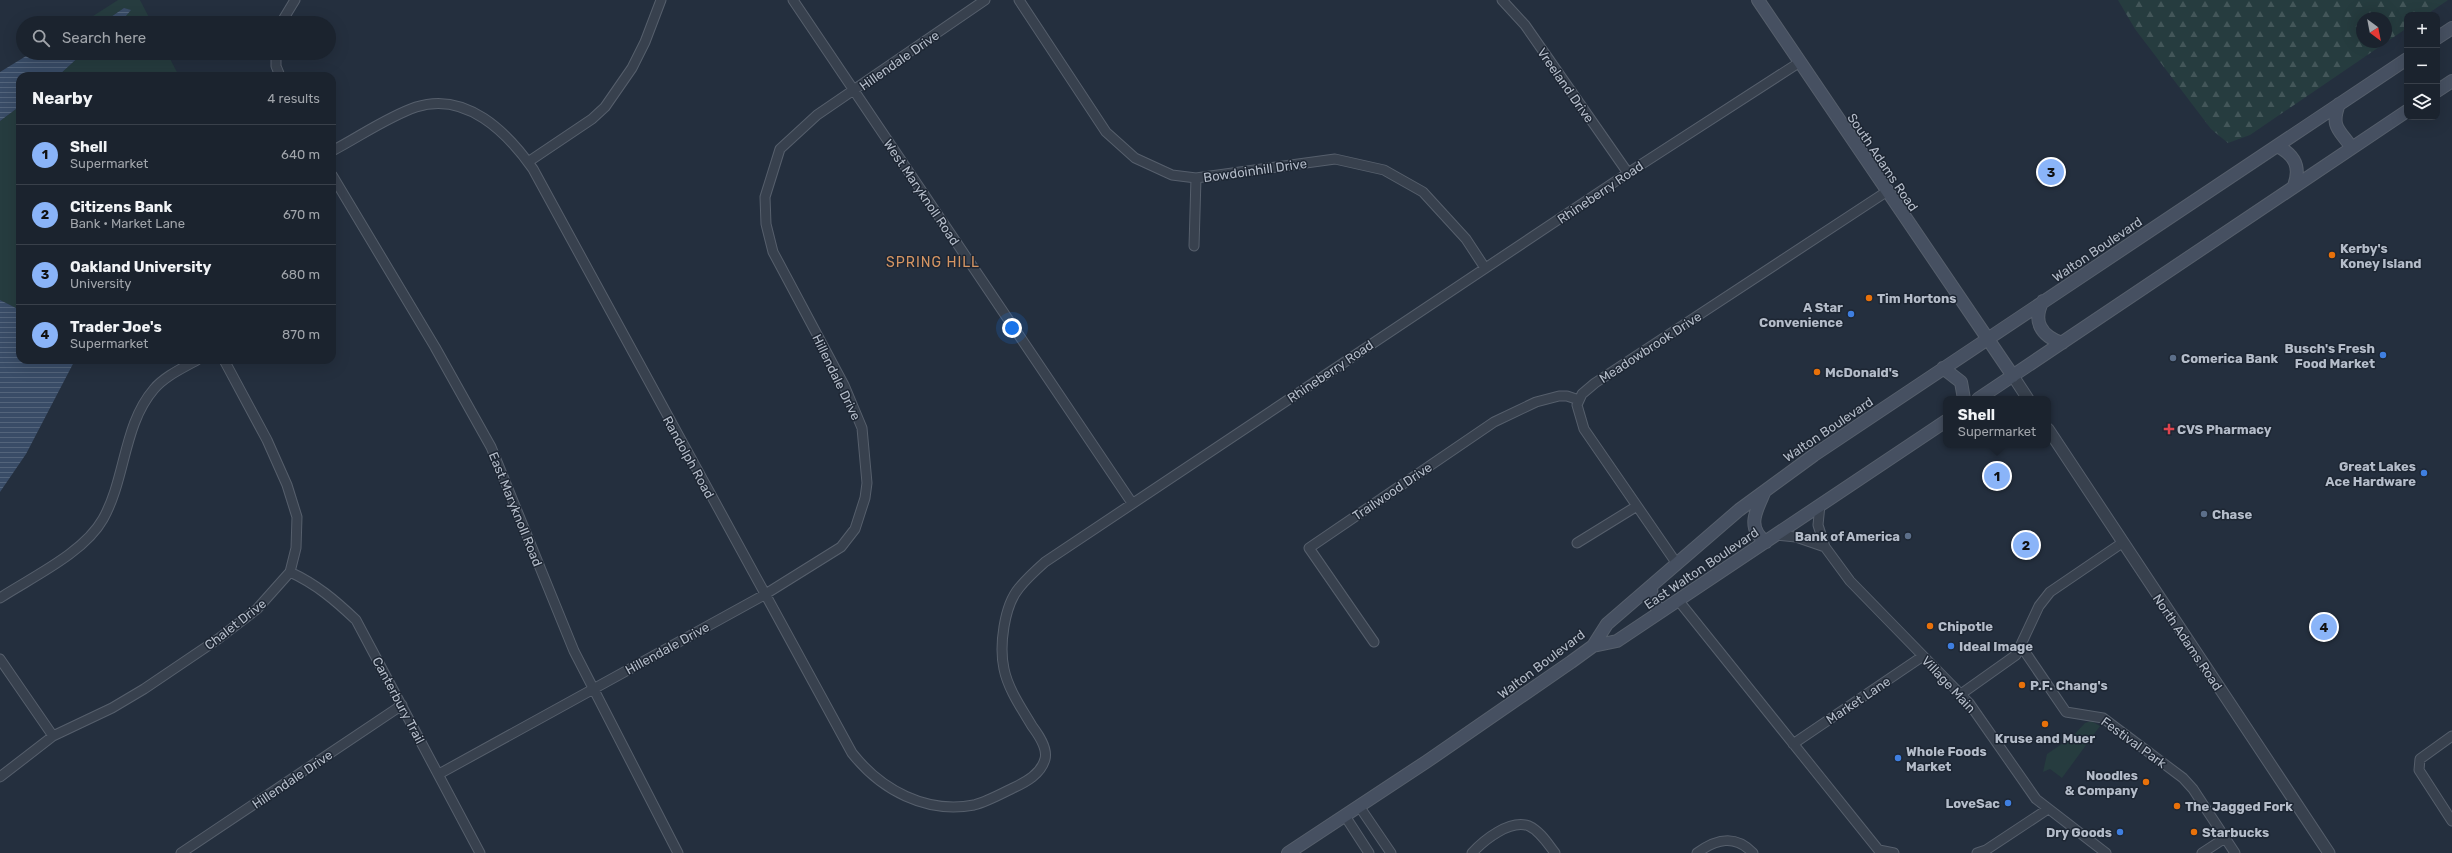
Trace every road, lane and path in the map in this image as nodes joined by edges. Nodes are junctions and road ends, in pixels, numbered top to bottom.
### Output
1 (295, 0) edge
2 (661, 0) edge
3 (793, 0) edge
4 (985, 0) edge
5 (1018, 0) edge
6 (1502, 0) edge
7 (1758, 0) edge
8 (285, 16) edge
9 (2452, 28) edge
10 (2440, 36) edge
11 (276, 60) edge
12 (2404, 61) edge
13 (1800, 62) junction
14 (278, 72) edge
15 (2452, 81) edge
16 (2440, 89) edge
17 (854, 91) junction
18 (2339, 104) junction
19 (2404, 113) edge
20 (2277, 146) junction
21 (2352, 148) junction
22 (336, 149) edge
23 (528, 162) junction
24 (1628, 174) junction
25 (1196, 178) junction
26 (336, 182) edge
27 (2294, 186) junction
28 (1886, 192) junction
29 (1194, 246) dead end
30 (1485, 268) junction
31 (2043, 301) junction
32 (1988, 338) junction
33 (2062, 343) junction
34 (191, 364) edge
35 (226, 364) edge
36 (1943, 368) junction
37 (2013, 376) junction
38 (1963, 396) edge
39 (1983, 396) edge
40 (2026, 396) edge
41 (1579, 400) junction
42 (1943, 422) edge
43 (2051, 434) edge
44 (1765, 490) junction
45 (1132, 503) junction
46 (1820, 504) junction
47 (1637, 506) junction
48 (1771, 538) junction
49 (1577, 543) dead end
50 (2122, 543) junction
51 (1825, 546) junction
52 (1677, 564) junction
53 (290, 572) junction
54 (1651, 586) junction
55 (764, 595) junction
56 (0, 598) edge
57 (1678, 600) junction
58 (1662, 611) junction
59 (1374, 642) dead end
60 (1593, 646) junction
61 (2021, 646) junction
62 (1923, 656) junction
63 (0, 659) edge
64 (594, 688) junction
65 (1961, 694) junction
66 (402, 705) junction
67 (52, 736) junction
68 (2452, 736) edge
69 (1793, 744) junction
70 (1045, 758) joint
71 (439, 774) junction
72 (0, 777) edge
73 (1359, 806) junction
74 (2048, 809) junction
75 (1345, 816) junction
76 (2452, 821) edge
77 (2225, 838) junction
78 (1880, 852) edge
79 (181, 853) edge
80 (480, 853) edge
81 (678, 853) edge
82 (1288, 853) edge
83 (1369, 853) edge
84 (1391, 853) edge
85 (1472, 853) edge
86 (1555, 853) edge
87 (1697, 853) edge
88 (1753, 853) edge
89 (1894, 853) edge
90 (1978, 853) edge
91 (2106, 853) edge
92 (2202, 853) edge
93 (2235, 853) edge
94 (2329, 853) edge

1 - 8 street
2 - 23 street
3 - 17 street, West Maryknoll Road
4 - 17 street, Hillendale Drive
5 - 25 street, Bowdoinhill Drive
6 - 24 street, Vreeland Drive
7 - 13 main road, South Adams Road
9 - 10 main road
11 - 14 street
12 - 18 main road, Walton Boulevard
13 - 24 street, Rhineberry Road
13 - 28 main road, South Adams Road
15 - 16 main road
17 - 45 street, West Maryknoll Road
17 - 55 street, Hillendale Drive
18 - 20 main road, Walton Boulevard
18 - 21 main road
19 - 21 main road
20 - 27 main road
20 - 31 main road, Walton Boulevard
21 - 27 main road
22 - 23 street, Randolph Road
23 - 55 street, Randolph Road
24 - 30 street, Rhineberry Road
25 - 29 street
25 - 30 street, Bowdoinhill Drive
26 - 64 street, East Maryknoll Road
27 - 33 main road
28 - 32 main road, South Adams Road
28 - 41 street, Meadowbrook Drive
30 - 45 street, Rhineberry Road
31 - 32 main road, Walton Boulevard
31 - 33 main road
32 - 36 main road, Walton Boulevard
32 - 37 main road, South Adams Road
33 - 37 main road
34 - 56 street
35 - 53 street, Chalet Drive
36 - 38 main road
36 - 44 main road, Walton Boulevard
37 - 39 main road
37 - 40 street
41 - 47 street
41 - 59 street, Trailwood Drive
42 - 46 main road
43 - 50 street, North Adams Road
44 - 48 main road
44 - 52 main road, Walton Boulevard
45 - 70 street, Rhineberry Road
46 - 48 main road, East Walton Boulevard
46 - 51 street, Village Main
47 - 49 street
47 - 52 street
48 - 51 street
48 - 57 main road, East Walton Boulevard
50 - 61 street
50 - 94 street, North Adams Road
51 - 62 street, Village Main
52 - 54 main road, Walton Boulevard
53 - 66 street, Canterbury Trail
53 - 67 street, Chalet Drive
54 - 58 main road
54 - 60 main road, Walton Boulevard
55 - 64 street, Hillendale Drive
55 - 70 street, Randolph Road
57 - 58 main road, East Walton Boulevard
57 - 69 street
58 - 60 main road, East Walton Boulevard
60 - 73 main road, Walton Boulevard
61 - 65 street
61 - 77 street, Festival Park
62 - 65 street, Village Main
62 - 69 street, Market Lane
63 - 67 street
64 - 71 street, Hillendale Drive
64 - 81 street, East Maryknoll Road
65 - 74 street, Village Main
66 - 71 street, Canterbury Trail
66 - 79 street, Hillendale Drive
67 - 72 street, Chalet Drive
68 - 76 street
69 - 78 street
71 - 80 street, Canterbury Trail
73 - 75 main road, Walton Boulevard
73 - 84 street
74 - 90 street
74 - 91 street, Village Main
75 - 82 main road, Walton Boulevard
75 - 83 street
77 - 92 street
77 - 93 street, Festival Park
78 - 89 street
85 - 86 street
87 - 88 street

